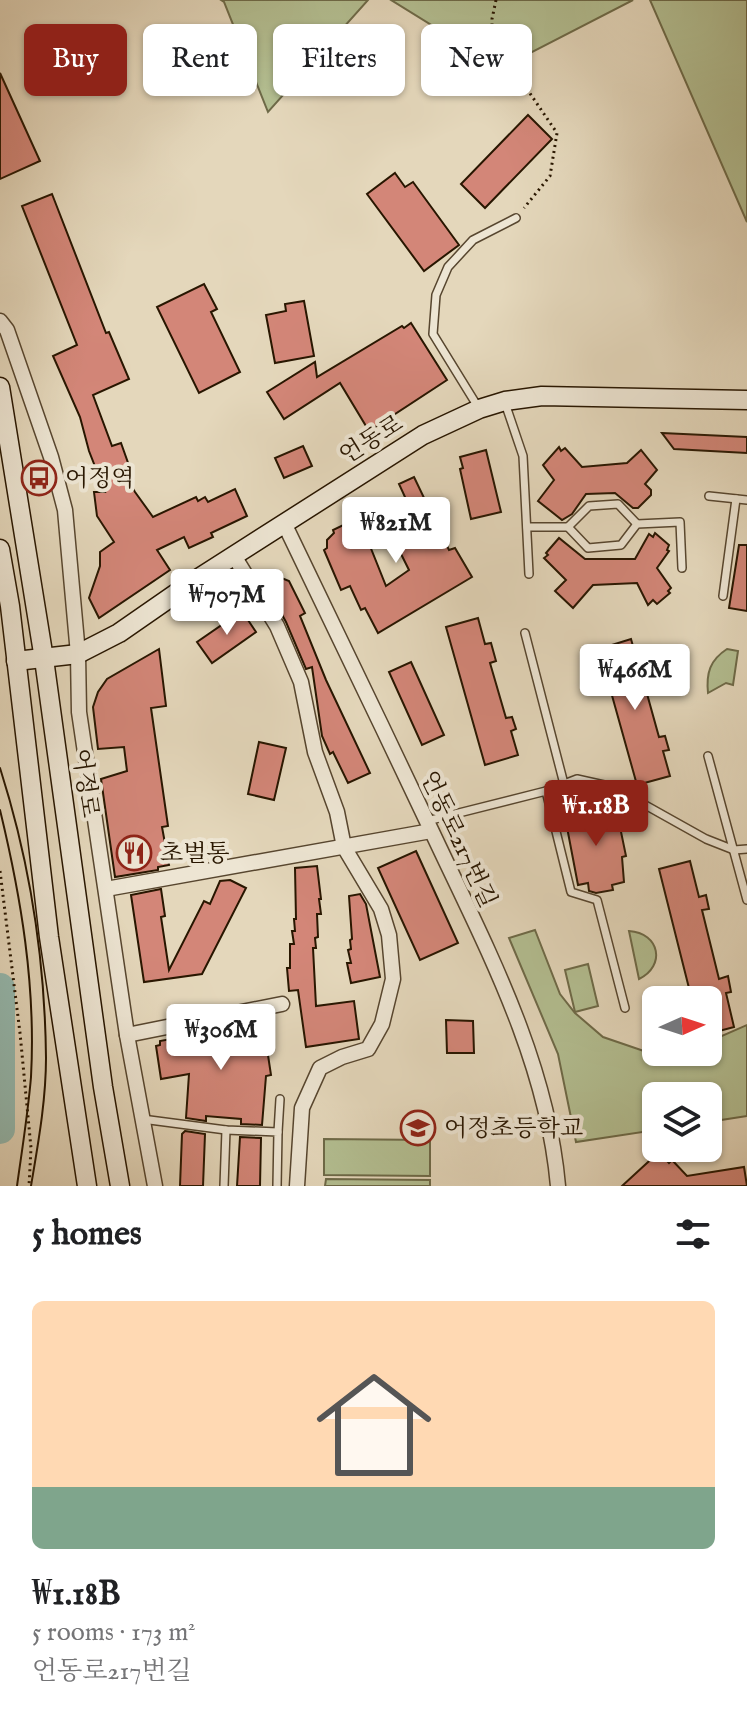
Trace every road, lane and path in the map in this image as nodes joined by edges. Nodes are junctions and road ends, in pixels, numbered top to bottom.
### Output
1 (496, 0) edge
2 (516, 218) joint
3 (0, 321) edge
4 (0, 387) edge
5 (505, 401) junction
6 (744, 402) edge
7 (479, 409) junction
8 (709, 496) dead end
9 (736, 499) junction
10 (747, 500) edge
11 (284, 523) junction
12 (637, 524) junction
13 (527, 527) junction
14 (568, 527) junction
15 (0, 549) edge
16 (234, 556) junction
17 (682, 568) dead end
18 (529, 574) dead end
19 (723, 596) dead end
20 (525, 633) dead end
21 (78, 654) junction
22 (44, 659) junction
23 (8, 662) edge
24 (708, 756) dead end
25 (564, 784) junction
26 (546, 791) junction
27 (429, 826) junction
28 (344, 847) junction
29 (747, 849) edge
30 (734, 850) junction
31 (0, 871) edge
32 (106, 889) junction
33 (747, 900) edge
34 (282, 1004) dead end
35 (625, 1008) dead end
36 (127, 1035) junction
37 (280, 1099) dead end
38 (142, 1119) junction
39 (76, 1128) junction
40 (226, 1130) junction
41 (278, 1132) junction
42 (29, 1186) edge
43 (73, 1186) edge
44 (87, 1186) edge
45 (120, 1186) edge
46 (155, 1186) edge
47 (224, 1186) edge
48 (277, 1186) edge
49 (297, 1186) edge
50 (558, 1186) edge

1 - 2 path
2 - 7 lane
3 - 21 street
4 - 22 main road, 어정로
5 - 6 main road, 언동로
5 - 7 main road, 언동로
5 - 13 lane
7 - 11 main road, 언동로
8 - 9 lane
9 - 10 lane
9 - 19 lane
11 - 16 main road, 언동로
11 - 27 street, 언동로217번길
12 - 14 lane
12 - 14 lane
12 - 17 lane
13 - 14 lane
13 - 18 lane
15 - 23 main road
16 - 21 main road, 언동로
16 - 28 street
20 - 25 lane
21 - 22 main road, 언동로
21 - 32 street
22 - 23 main road, 언동로
22 - 45 main road, 어정로
23 - 39 main road
24 - 30 lane
25 - 26 lane
25 - 30 lane
26 - 27 lane
26 - 35 lane
27 - 28 street
27 - 50 street, 언동로217번길
28 - 32 street
28 - 49 street
29 - 30 lane
30 - 33 lane
31 - 42 path
32 - 36 street
34 - 36 street
36 - 38 street
37 - 41 lane
38 - 40 lane
38 - 46 street
39 - 43 main road
39 - 44 main road
40 - 41 lane
40 - 47 lane
41 - 48 lane

